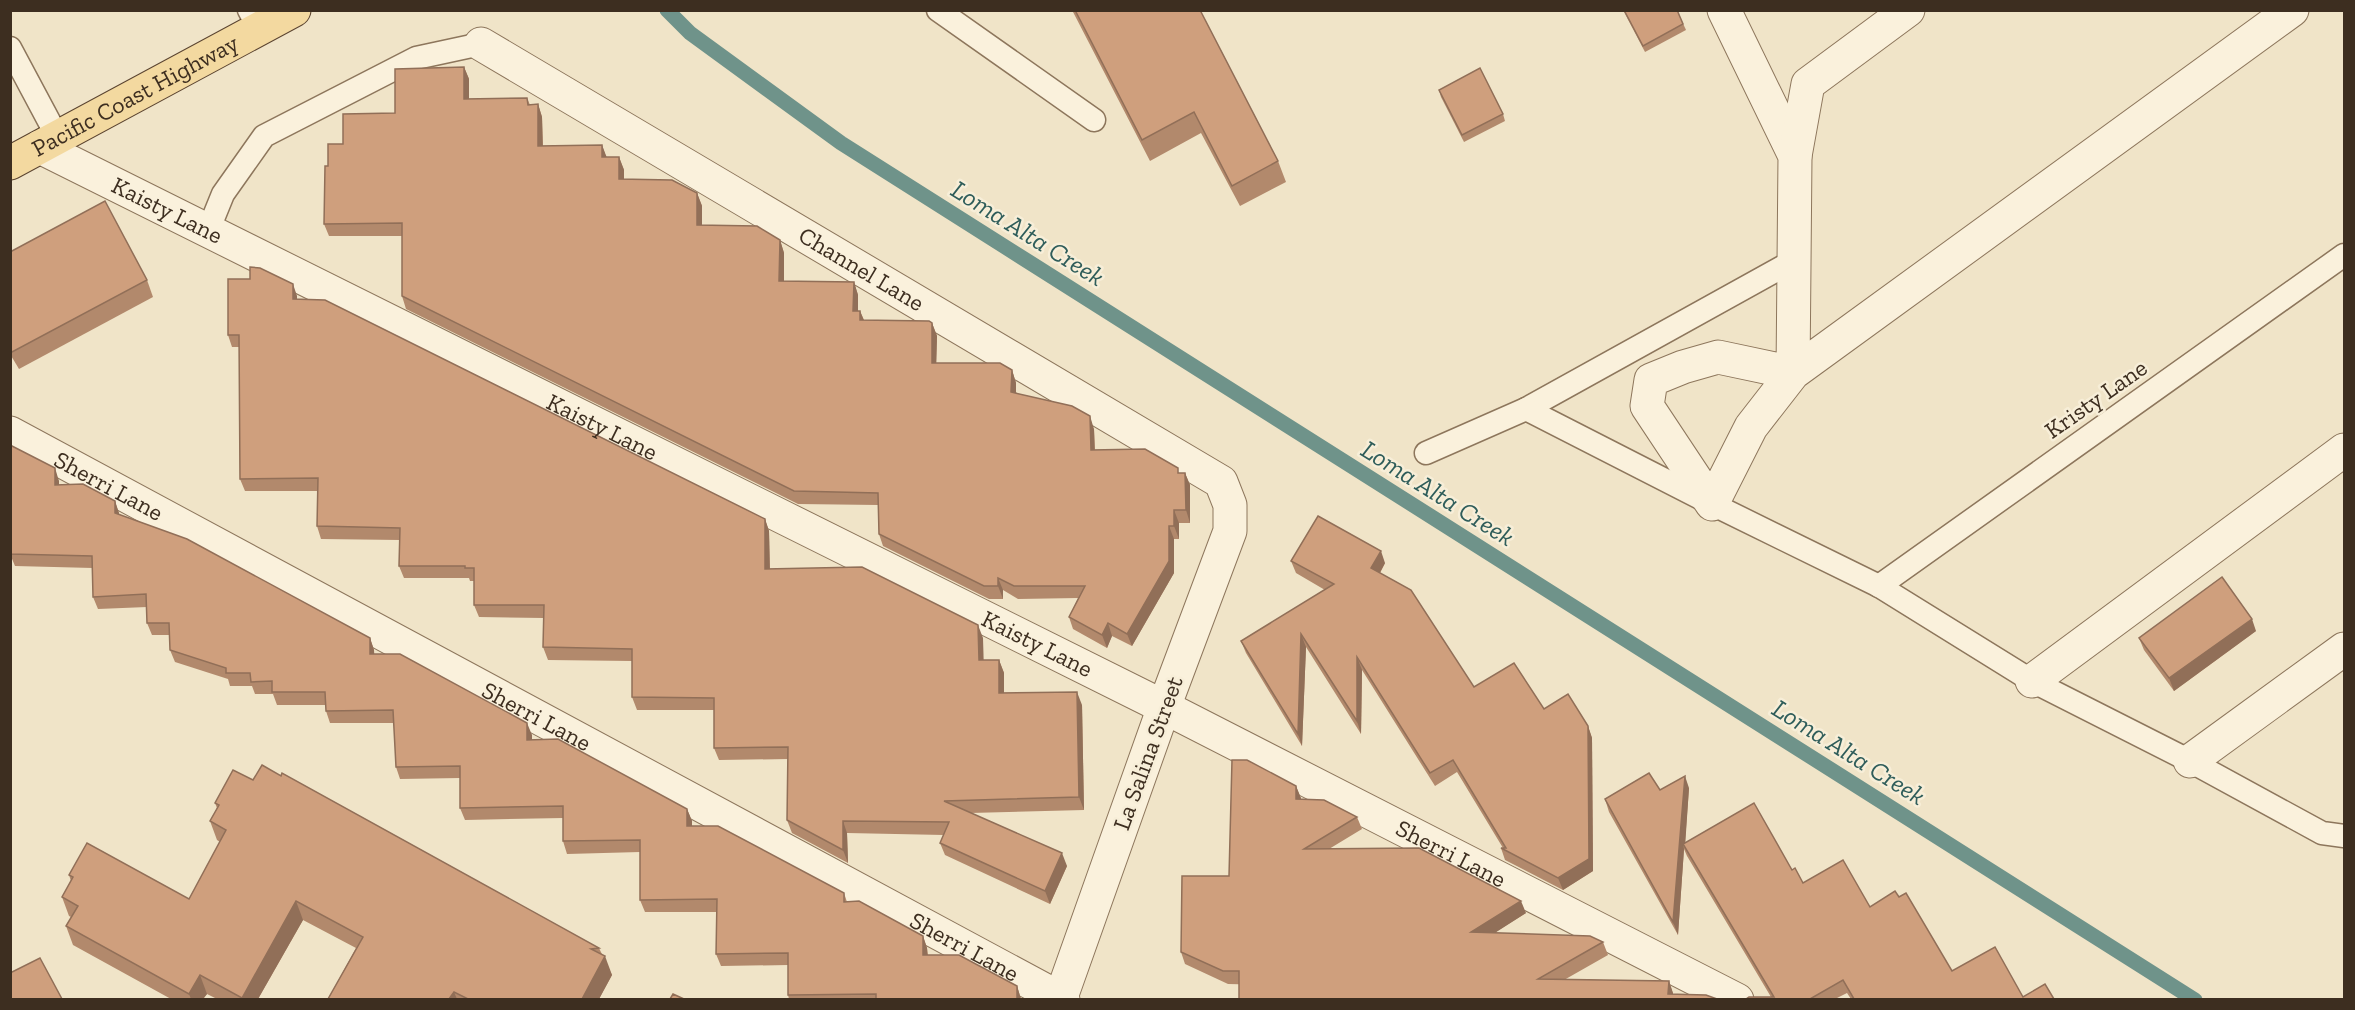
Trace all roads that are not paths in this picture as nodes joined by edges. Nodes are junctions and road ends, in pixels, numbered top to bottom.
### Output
1 (294, 10) edge
2 (938, 10) edge
3 (1724, 10) edge
4 (1908, 10) edge
5 (2292, 10) edge
6 (254, 20) edge
7 (481, 44) joint
8 (10, 48) edge
9 (1094, 120) dead end
10 (49, 143) junction
11 (1795, 156) junction
12 (10, 163) edge
13 (208, 231) junction
14 (2344, 255) edge
15 (1792, 261) junction
16 (1792, 373) junction
17 (1526, 409) junction
18 (10, 433) edge
19 (2344, 450) edge
20 (1426, 453) dead end
21 (1712, 504) junction
22 (1230, 505) joint
23 (1879, 586) junction
24 (2344, 649) edge
25 (2032, 681) junction
26 (1164, 707) junction
27 (2190, 761) junction
28 (2344, 836) edge
29 (1061, 999) edge
30 (1737, 999) edge

1 - 6 main road, Pacific Coast Highway
2 - 9 lane
3 - 11 street
4 - 11 street
5 - 16 street
6 - 10 main road, Pacific Coast Highway
7 - 13 lane
7 - 22 street, Channel Lane
8 - 10 lane
10 - 12 main road, Pacific Coast Highway
10 - 13 street, Kaisty Lane
11 - 15 street
13 - 26 street, Kaisty Lane
14 - 23 lane, Kristy Lane
15 - 16 street
15 - 17 lane
16 - 21 street
16 - 21 street
17 - 20 lane
17 - 21 lane
18 - 29 street, Sherri Lane
19 - 25 street
21 - 23 lane
22 - 26 street, La Salina Street
23 - 25 lane
24 - 27 street
25 - 27 lane
26 - 29 street, La Salina Street
26 - 30 street, Sherri Lane
27 - 28 lane

